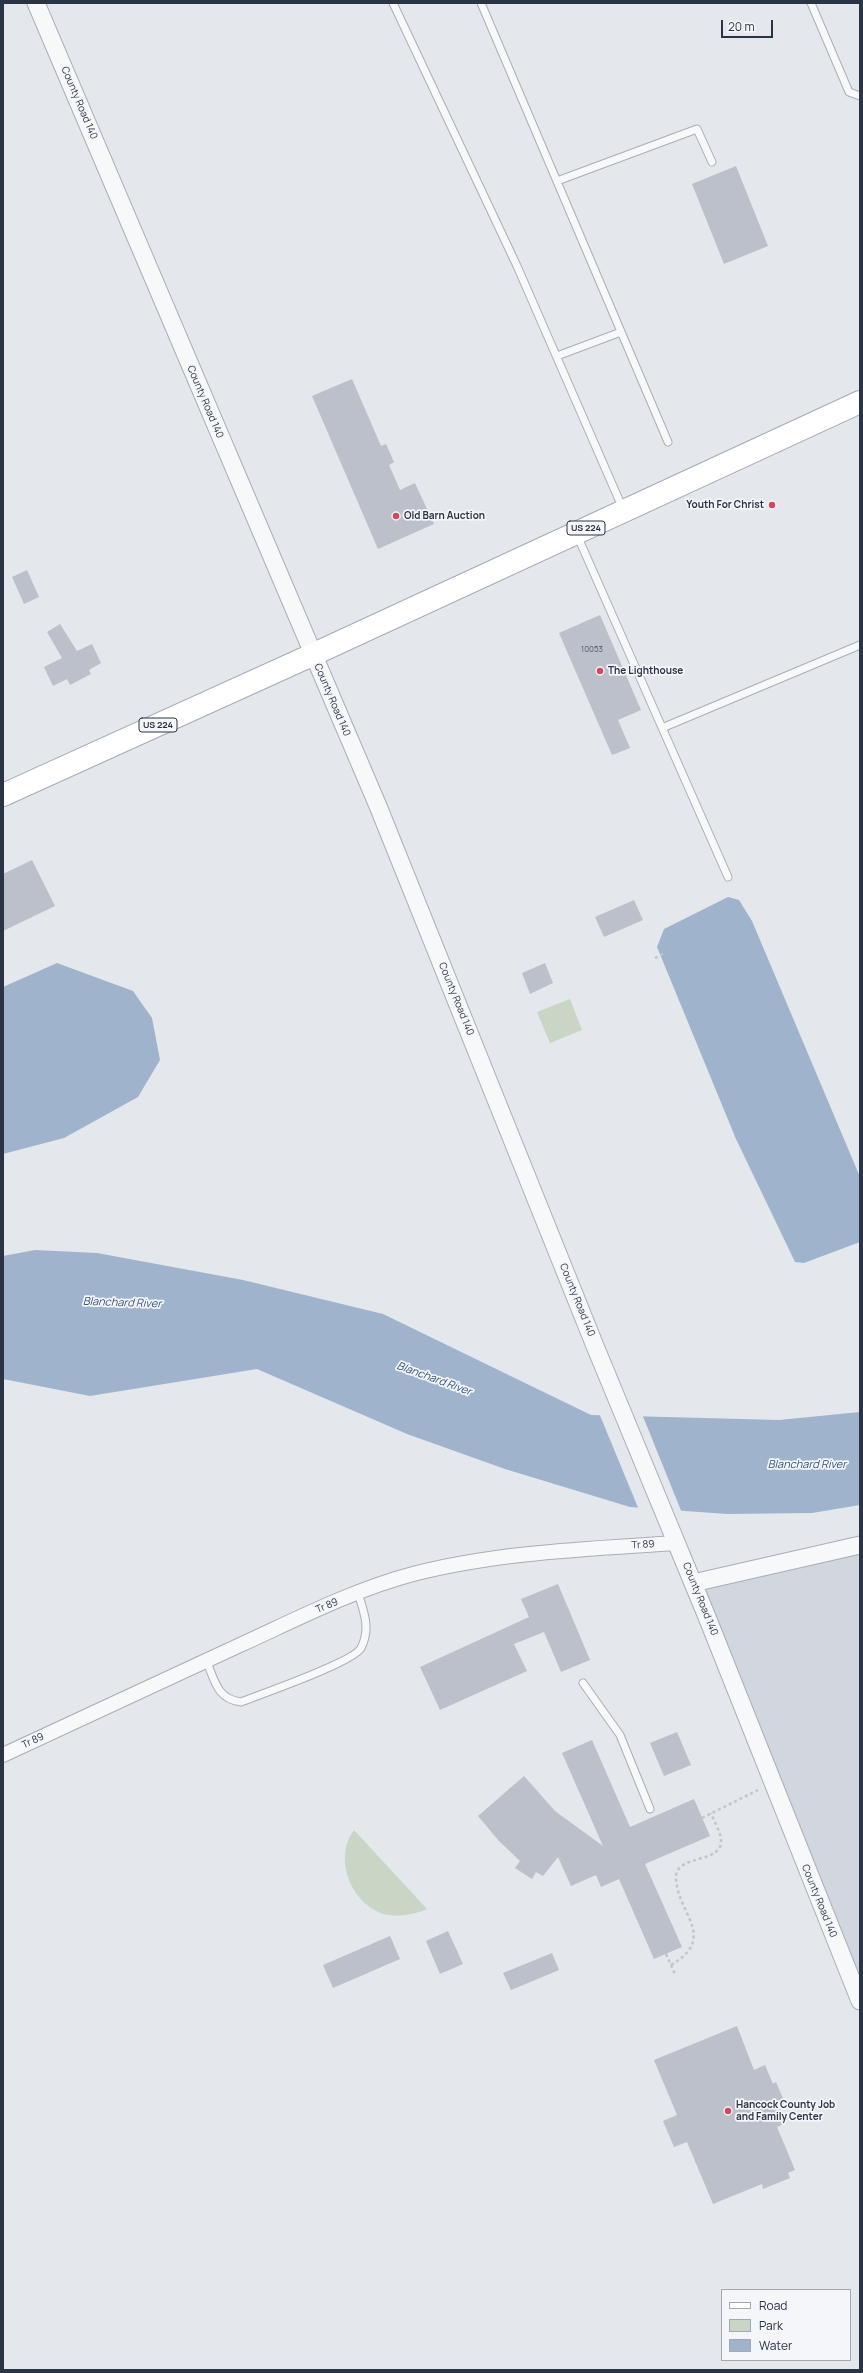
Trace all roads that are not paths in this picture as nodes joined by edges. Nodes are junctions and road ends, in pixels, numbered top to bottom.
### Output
1 (36, 3) edge
2 (394, 3) edge
3 (482, 3) edge
4 (811, 3) edge
5 (860, 96) edge
6 (712, 162) dead end
7 (557, 181) junction
8 (621, 332) junction
9 (557, 356) junction
10 (860, 402) edge
11 (668, 442) dead end
12 (624, 511) junction
13 (576, 533) junction
14 (860, 645) edge
15 (312, 655) junction
16 (662, 728) junction
17 (3, 795) edge
18 (728, 877) dead end
19 (676, 1543) junction
20 (860, 1545) edge
21 (693, 1583) junction
22 (358, 1593) junction
23 (206, 1660) junction
24 (583, 1683) dead end
25 (3, 1755) edge
26 (650, 1809) dead end
27 (860, 2002) edge

1 - 15 street, County Road 140
2 - 9 lane
3 - 7 lane
4 - 5 lane
6 - 7 lane
7 - 8 lane
8 - 9 lane
8 - 11 lane
9 - 12 lane
10 - 12 main road, US 224
12 - 13 main road, US 224
13 - 15 main road, US 224
13 - 16 lane
14 - 16 lane
15 - 17 main road, US 224
15 - 19 street, County Road 140
16 - 18 lane
19 - 21 street, County Road 140
19 - 22 street, Tr 89
20 - 21 street
21 - 27 street, County Road 140
22 - 23 street, Tr 89
22 - 23 lane
23 - 25 street, Tr 89
24 - 26 lane

